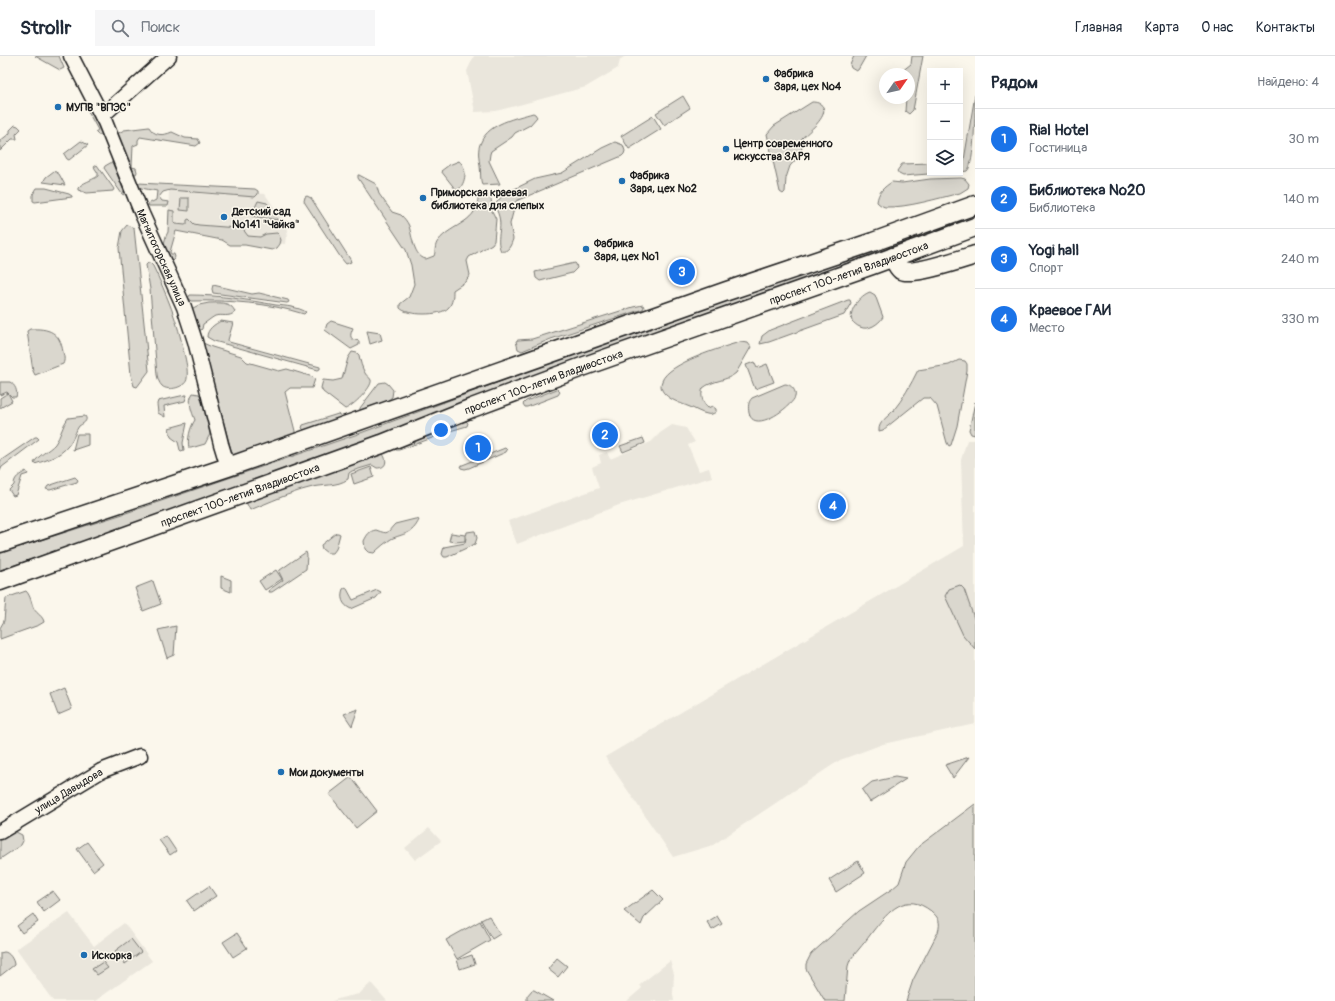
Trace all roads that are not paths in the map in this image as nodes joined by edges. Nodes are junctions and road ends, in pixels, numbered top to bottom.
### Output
1 (71, 56) edge
2 (169, 56) edge
3 (102, 116) junction
4 (975, 204) edge
5 (975, 227) edge
6 (975, 255) edge
7 (894, 256) junction
8 (228, 467) junction
9 (0, 543) edge
10 (0, 581) edge
11 (140, 756) dead end
12 (0, 832) edge

1 - 3 main road, Магнитогорская улица
2 - 3 main road
3 - 8 main road, Магнитогорская улица
4 - 8 highway, проспект 100-летия Владивостока
5 - 7 highway, проспект 100-летия Владивостока
6 - 7 highway
7 - 10 highway, проспект 100-летия Владивостока
8 - 9 highway, проспект 100-летия Владивостока
11 - 12 main road, улица Давыдова

